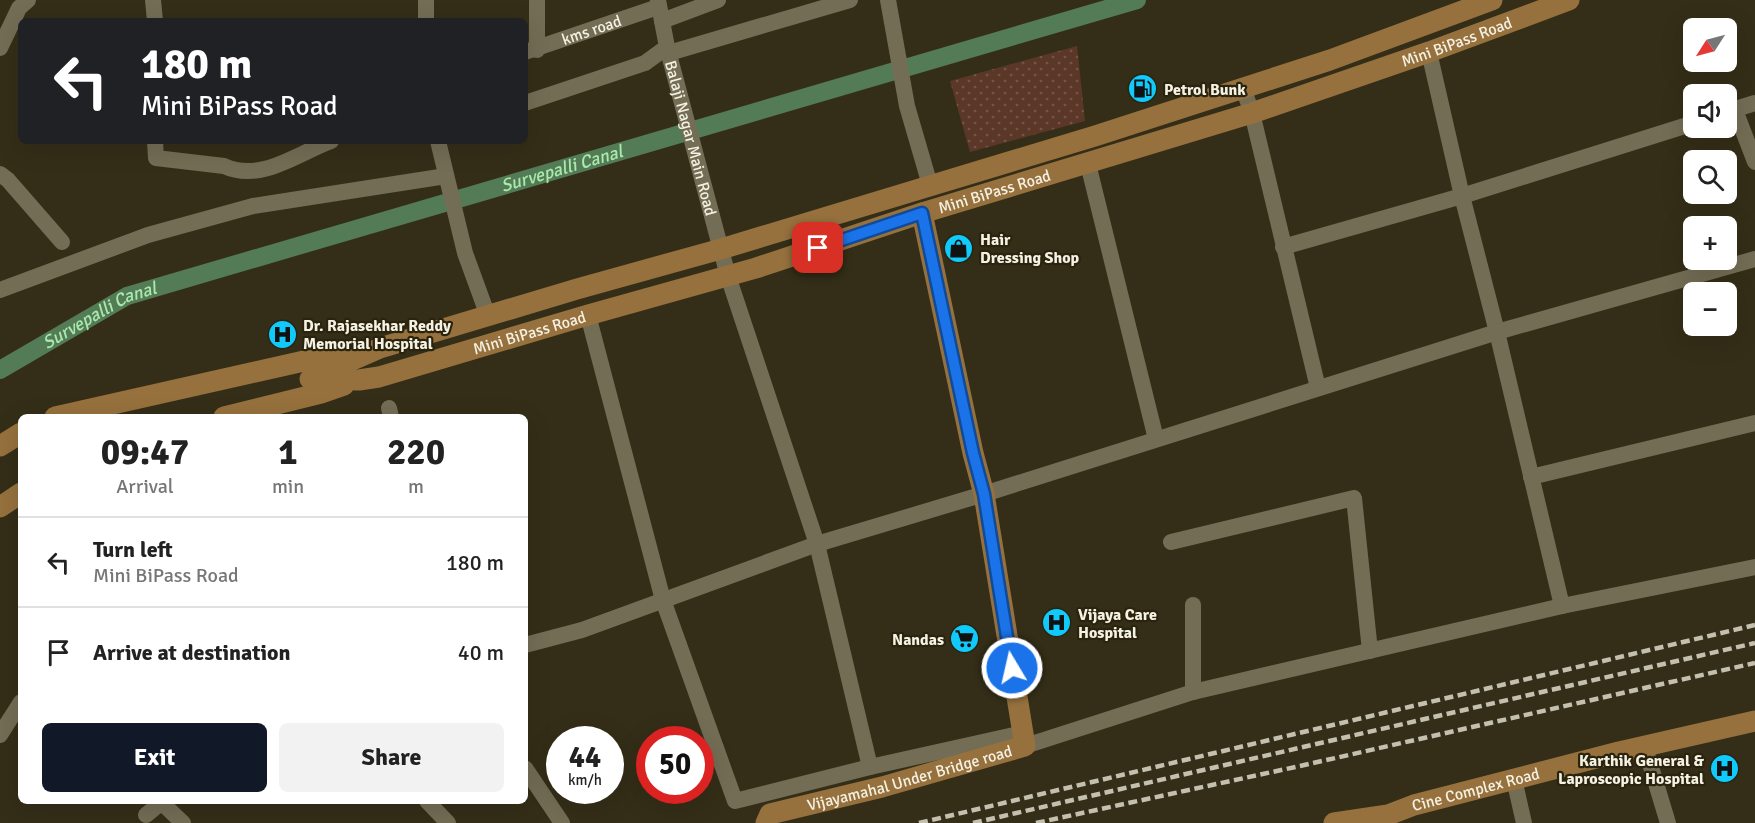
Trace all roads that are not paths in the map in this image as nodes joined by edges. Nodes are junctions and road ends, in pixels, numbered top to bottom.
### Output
1 (153, 0) edge
2 (426, 0) edge
3 (537, 0) edge
4 (718, 0) edge
5 (850, 0) edge
6 (888, 0) edge
7 (1492, 0) edge
8 (1569, 0) edge
9 (19, 3) edge
10 (659, 9) edge
11 (155, 18) edge
12 (426, 18) edge
13 (0, 48) edge
14 (668, 50) junction
15 (531, 51) edge
16 (1429, 52) junction
17 (1243, 88) junction
18 (528, 102) edge
19 (1755, 103) edge
20 (1737, 109) edge
21 (1252, 113) junction
22 (1737, 124) edge
23 (1683, 126) edge
24 (155, 144) edge
25 (325, 144) edge
26 (439, 144) edge
27 (1755, 162) edge
28 (1088, 164) junction
29 (0, 174) edge
30 (446, 176) junction
31 (930, 185) junction
32 (1462, 196) junction
33 (922, 213) junction
34 (62, 242) dead end
35 (1283, 248) junction
36 (721, 249) junction
37 (1755, 259) edge
38 (728, 276) junction
39 (0, 290) edge
40 (588, 315) junction
41 (488, 316) junction
42 (1497, 332) junction
43 (356, 358) junction
44 (359, 380) junction
45 (1318, 388) junction
46 (68, 414) edge
47 (236, 414) edge
48 (1755, 423) edge
49 (18, 435) edge
50 (1156, 439) junction
51 (0, 446) edge
52 (1531, 477) junction
53 (984, 494) junction
54 (18, 495) edge
55 (0, 507) edge
56 (1171, 542) dead end
57 (817, 544) junction
58 (1755, 567) edge
59 (663, 600) junction
60 (1193, 604) dead end
61 (1562, 606) junction
62 (528, 644) edge
63 (1370, 651) junction
64 (1193, 692) junction
65 (18, 707) edge
66 (1755, 721) edge
67 (0, 735) edge
68 (1024, 740) junction
69 (1645, 747) junction
70 (870, 767) junction
71 (528, 772) edge
72 (1514, 779) junction
73 (158, 804) edge
74 (164, 804) edge
75 (430, 804) edge
76 (146, 815) dead end
77 (1389, 819) edge
78 (183, 823) edge
79 (448, 823) edge
80 (562, 823) edge
81 (766, 823) edge
82 (1334, 823) edge
83 (1524, 823) edge
84 (1668, 823) edge

1 - 11 street
2 - 12 street
3 - 15 street
4 - 10 street, kms road
5 - 14 street
6 - 31 street
7 - 17 main road
8 - 16 main road, Mini BiPass Road
9 - 13 street
10 - 14 street, Balaji Nagar Main Road
10 - 15 street, kms road
14 - 18 street
14 - 36 street, Balaji Nagar Main Road
16 - 21 main road, Mini BiPass Road
16 - 32 street
17 - 21 street
17 - 31 main road
19 - 20 street
21 - 28 main road, Mini BiPass Road
21 - 35 street
22 - 27 street
23 - 32 street
24 - 25 street
26 - 30 street
28 - 33 main road, Mini BiPass Road
28 - 50 street
29 - 34 street
30 - 39 street
30 - 41 street
31 - 36 main road
32 - 35 street
32 - 42 street
33 - 38 main road, Mini BiPass Road
33 - 53 main road
35 - 45 street
36 - 38 street, Balaji Nagar Main Road
36 - 41 main road
37 - 42 street
38 - 40 main road, Mini BiPass Road
38 - 57 street, Balaji Nagar Main Road
40 - 44 main road, Mini BiPass Road
40 - 59 street
41 - 43 main road
42 - 45 street
42 - 52 street
43 - 44 main road, Mini BiPass Road
43 - 46 main road
44 - 47 main road
45 - 50 street
48 - 52 street
49 - 51 main road
50 - 53 street
52 - 61 street
53 - 57 street
53 - 68 main road
54 - 55 main road
56 - 63 street
57 - 59 street
57 - 70 street, Balaji Nagar Main Road
58 - 61 street
59 - 62 street
59 - 70 street
60 - 64 street
61 - 63 street
63 - 64 street
64 - 68 street
65 - 67 street
66 - 69 main road, Cine Complex Road
68 - 70 street
68 - 81 main road, Vijayamahal Under Bridge road
69 - 72 main road, Cine Complex Road
69 - 84 street
71 - 80 street
72 - 77 main road, Cine Complex Road
72 - 83 street
73 - 76 street
74 - 78 street
75 - 79 street
77 - 82 main road, Cine Complex Road

